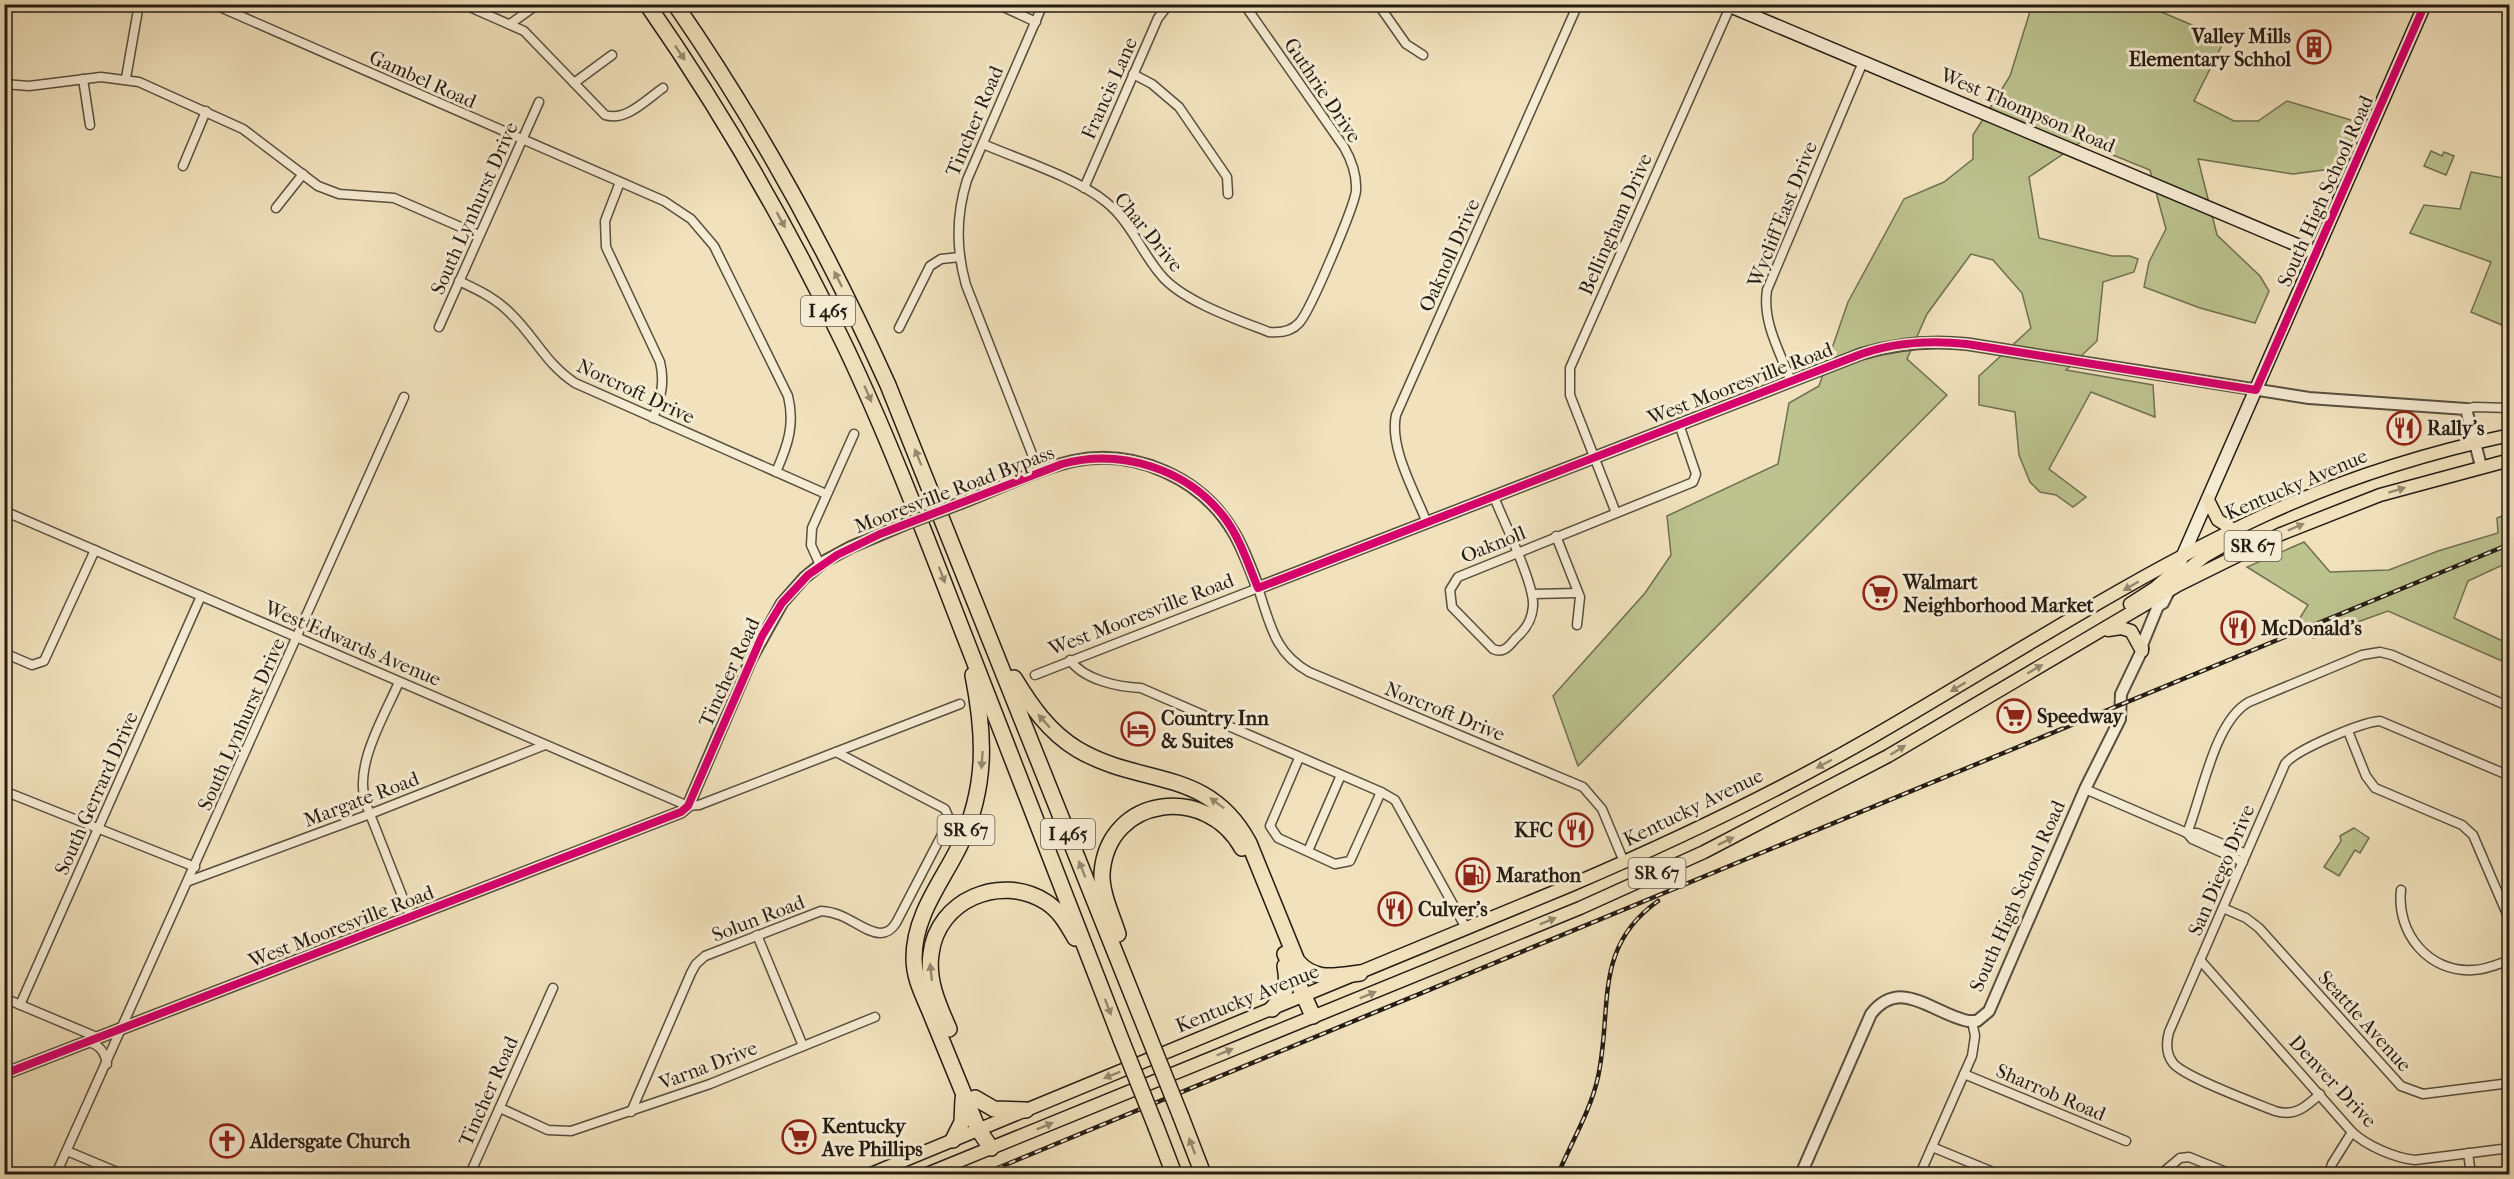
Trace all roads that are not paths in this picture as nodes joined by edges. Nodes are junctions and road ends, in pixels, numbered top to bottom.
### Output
1 (140, 4) edge
2 (213, 4) edge
3 (463, 4) edge
4 (538, 4) edge
5 (647, 4) edge
6 (675, 4) edge
7 (997, 4) edge
8 (1043, 4) edge
9 (1169, 4) edge
10 (1244, 4) edge
11 (1378, 4) edge
12 (1578, 4) edge
13 (2425, 4) edge
14 (1727, 6) edge
15 (1036, 22) junction
16 (510, 24) junction
17 (1423, 55) dead end
18 (612, 56) dead end
19 (1863, 62) junction
20 (1133, 74) junction
21 (126, 78) junction
22 (83, 79) junction
23 (574, 83) junction
24 (4, 84) edge
25 (663, 88) dead end
26 (539, 102) dead end
27 (207, 111) junction
28 (90, 125) dead end
29 (522, 140) junction
30 (983, 144) junction
31 (183, 166) dead end
32 (303, 174) junction
33 (620, 182) junction
34 (1084, 188) junction
35 (1228, 194) dead end
36 (276, 208) dead end
37 (479, 235) junction
38 (2316, 253) junction
39 (960, 257) junction
40 (459, 281) junction
41 (439, 327) dead end
42 (899, 328) dead end
43 (1291, 329) joint
44 (1791, 381) junction
45 (2256, 390) junction
46 (404, 398) dead end
47 (2510, 408) edge
48 (2466, 409) junction
49 (653, 418) junction
50 (1679, 424) junction
51 (854, 434) dead end
52 (2510, 435) edge
53 (2476, 443) junction
54 (1595, 458) junction
55 (2510, 460) edge
56 (2481, 466) junction
57 (776, 472) junction
58 (1039, 472) junction
59 (2318, 493) junction
60 (826, 494) junction
61 (1494, 497) junction
62 (2208, 500) junction
63 (4, 511) edge
64 (1616, 513) junction
65 (1427, 523) junction
66 (2234, 530) junction
67 (1556, 536) junction
68 (95, 550) junction
69 (1516, 552) junction
70 (2181, 561) junction
71 (820, 565) junction
72 (2171, 586) junction
73 (1258, 588) junction
74 (1578, 593) junction
75 (1533, 594) junction
76 (201, 596) junction
77 (1577, 625) dead end
78 (2096, 634) junction
79 (298, 638) junction
80 (966, 640) junction
81 (2072, 647) junction
82 (994, 648) junction
83 (2142, 649) junction
84 (4, 653) edge
85 (1070, 660) junction
86 (1035, 675) dead end
87 (399, 682) junction
88 (960, 704) dead end
89 (2510, 707) edge
90 (2348, 731) junction
91 (545, 745) junction
92 (836, 752) junction
93 (1299, 758) junction
94 (1341, 775) junction
95 (2510, 776) edge
96 (2085, 789) junction
97 (4, 790) edge
98 (1381, 792) junction
99 (688, 806) junction
100 (370, 814) junction
101 (98, 828) junction
102 (2187, 833) junction
103 (1308, 851) junction
104 (2245, 858) junction
105 (1624, 862) junction
106 (195, 867) junction
107 (189, 881) junction
108 (2401, 890) dead end
109 (2223, 908) junction
110 (410, 916) junction
111 (2510, 921) edge
112 (1466, 928) junction
113 (757, 935) junction
114 (1282, 948) junction
115 (2200, 960) junction
116 (2510, 960) edge
117 (1297, 961) junction
118 (1095, 971) junction
119 (1360, 973) junction
120 (553, 988) dead end
121 (1306, 995) junction
122 (4, 998) edge
123 (20, 1005) junction
124 (1272, 1009) junction
125 (1313, 1016) junction
126 (875, 1017) dead end
127 (1972, 1021) junction
128 (1145, 1026) junction
129 (123, 1029) junction
130 (99, 1038) junction
131 (88, 1042) junction
132 (803, 1046) junction
133 (106, 1064) junction
134 (4, 1074) edge
135 (1964, 1074) junction
136 (2510, 1083) edge
137 (2320, 1094) junction
138 (969, 1095) junction
139 (500, 1108) junction
140 (1026, 1110) junction
141 (631, 1112) junction
142 (982, 1127) junction
143 (2352, 1132) junction
144 (953, 1140) junction
145 (2126, 1141) dead end
146 (1932, 1147) junction
147 (991, 1148) junction
148 (2510, 1148) edge
149 (67, 1151) junction
150 (2468, 1153) junction
151 (56, 1174) edge
152 (122, 1174) edge
153 (470, 1174) edge
154 (871, 1174) edge
155 (927, 1174) edge
156 (1174, 1174) edge
157 (1203, 1174) edge
158 (1801, 1174) edge
159 (1920, 1174) edge
160 (1998, 1174) edge
161 (2161, 1174) edge
162 (2231, 1174) edge
163 (2329, 1174) edge
164 (2471, 1174) edge

1 - 21 street
2 - 29 street, Gambel Road
3 - 16 street
4 - 16 street
5 -> 80 highway, I 465
82 -> 6 highway, I 465
7 - 15 street
8 - 15 street, Tincher Road
9 - 20 street, Francis Lane
10 - 43 street, Guthrie Drive
11 - 17 street
12 - 65 street, Oaknoll Drive
13 - 38 main road, South High School Road
14 - 19 main road, West Thompson Road
14 - 54 street, Bellingham Drive
15 - 30 street, Tincher Road
16 - 23 street
18 - 23 street
19 - 38 main road, West Thompson Road
19 - 44 street, Wycliff East Drive
20 - 34 street, Francis Lane
20 - 35 street
21 - 22 street
21 - 27 street
22 - 24 street
22 - 28 street
23 - 25 street
26 - 29 street, South Lynhurst Drive
27 - 31 street
27 - 32 street
29 - 33 street, Gambel Road
29 - 37 street, South Lynhurst Drive
30 - 34 street, Char Drive
30 - 39 street, Tincher Road
32 - 36 street
32 - 37 street
33 - 49 street
33 - 57 street, Gambel Road
34 - 43 street, Char Drive
37 - 40 street, South Lynhurst Drive
38 - 45 main road, South High School Road
39 - 42 street
39 - 58 street, Tincher Road
40 - 41 street, South Lynhurst Drive
40 - 49 street, Norcroft Drive
44 - 45 street, West Mooresville Road
44 - 50 street, West Mooresville Road
45 - 48 street
45 - 62 main road, South High School Road
46 - 79 street, South Lynhurst Drive
47 - 48 street
48 - 53 street
49 - 57 street, Norcroft Drive
50 - 54 street, West Mooresville Road
50 - 64 street, Oaknoll
51 - 60 street
52 - 53 main road, Kentucky Avenue / SR 67
53 - 56 street
53 - 59 main road, Kentucky Avenue / SR 67
54 - 61 street, West Mooresville Road
54 - 64 street, Bellingham Drive
55 - 56 main road, Kentucky Avenue / SR 67
72 -> 56 main road, Kentucky Avenue / SR 67
57 - 60 street, Norcroft Drive
58 - 71 street, Mooresville Road Bypass, bridge
58 - 73 street, Mooresville Road Bypass
59 - 66 main road, Kentucky Avenue / SR 67
59 - 72 main road
60 - 71 street
61 - 65 street, West Mooresville Road
61 - 69 street
62 - 66 main road
62 - 70 main road, South High School Road
63 - 68 street, West Edwards Avenue
64 - 67 street, Oaknoll
65 - 73 street, West Mooresville Road
66 - 70 main road, Kentucky Avenue / SR 67
67 - 69 street, Oaknoll
67 - 74 street
68 - 76 street, West Edwards Avenue
68 - 84 street
69 - 75 street
69 - 75 street, Oaknoll
70 - 72 main road, South High School Road
70 - 81 main road
70 -> 105 main road, Kentucky Avenue / SR 67
71 - 99 street, Tincher Road
72 - 78 main road, Kentucky Avenue / SR 67
72 - 83 street, South High School Road
73 - 85 street, West Mooresville Road
73 - 105 street, Norcroft Drive
74 - 75 street
74 - 77 street
76 - 79 street, West Edwards Avenue
76 - 101 street, South Gerrard Drive
78 - 81 main road, Kentucky Avenue / SR 67
78 - 83 main road
79 - 87 street, West Edwards Avenue
79 - 106 street, South Lynhurst Drive
80 - 118 highway, I 465
80 -> 138 highway, SR 67
125 -> 81 main road, Kentucky Avenue / SR 67
117 -> 82 highway
128 -> 82 highway, I 465
83 - 96 street, South High School Road
85 - 86 street, West Mooresville Road
85 - 93 street
87 - 91 street, West Edwards Avenue
87 - 100 street
88 - 92 street, West Mooresville Road
89 - 102 street
90 - 95 street, San Diego Drive
90 - 104 street, San Diego Drive
90 - 111 street
91 - 99 street, West Edwards Avenue
91 - 100 street, Margate Road
92 - 99 street, West Mooresville Road
92 - 113 street, Solun Road
93 - 94 street
93 - 103 street
94 - 98 street
94 - 103 street
96 - 102 street
96 - 127 street, South High School Road
97 - 101 street
98 - 103 street
98 - 112 street
99 - 110 street, West Mooresville Road
100 - 107 street, Margate Road
100 - 110 street
101 - 106 street
101 - 123 street, South Gerrard Drive
102 - 104 street
104 - 109 street, San Diego Drive
105 - 112 main road, Kentucky Avenue / SR 67
106 - 107 street, South Lynhurst Drive
107 - 129 street, South Lynhurst Drive
108 - 116 street
109 - 115 street, San Diego Drive
109 - 136 street, Seattle Avenue
110 - 129 street, West Mooresville Road
112 - 119 main road, Kentucky Avenue / SR 67
113 - 132 street
113 - 141 street, Solun Road
114 - 121 highway
114 - 124 highway
114 - 128 highway
115 - 137 street, Denver Drive
115 - 137 street, San Diego Drive
117 - 119 highway, SR 67
117 - 121 highway
138 -> 118 highway
118 -> 156 highway, I 465, bridge
119 - 121 main road, Kentucky Avenue
120 - 139 street, Tincher Road
121 - 124 main road, Kentucky Avenue
121 - 125 highway
122 - 123 street
123 - 130 street
124 -> 140 main road, Kentucky Avenue
147 -> 125 main road, Kentucky Avenue / SR 67
126 - 132 street, Varna Drive
127 - 135 street
127 - 158 street, South High School Road
157 -> 128 highway, I 465, bridge
129 - 130 street, West Mooresville Road
129 - 133 street, South Lynhurst Drive
130 - 131 street, West Mooresville Road
131 - 133 street
131 - 134 street, West Mooresville Road
132 - 141 street, Varna Drive
133 - 149 street, South Lynhurst Drive
135 - 145 street, Sharrob Road
135 - 146 street
137 - 143 street, Denver Drive
138 - 140 highway
138 - 142 highway, SR 67
138 - 144 highway
139 - 141 street, Varna Drive
139 - 153 street, Tincher Road
140 - 142 main road, Kentucky Avenue
142 - 144 main road, Kentucky Avenue
142 - 147 highway
143 - 150 street, Denver Drive
143 - 163 street
144 - 154 main road, Kentucky Avenue
146 - 159 street
146 - 160 street
147 - 155 main road, Kentucky Avenue
148 - 150 street, Denver Drive
149 - 151 street, South Lynhurst Drive
149 - 152 street
150 - 164 street
161 - 162 street

